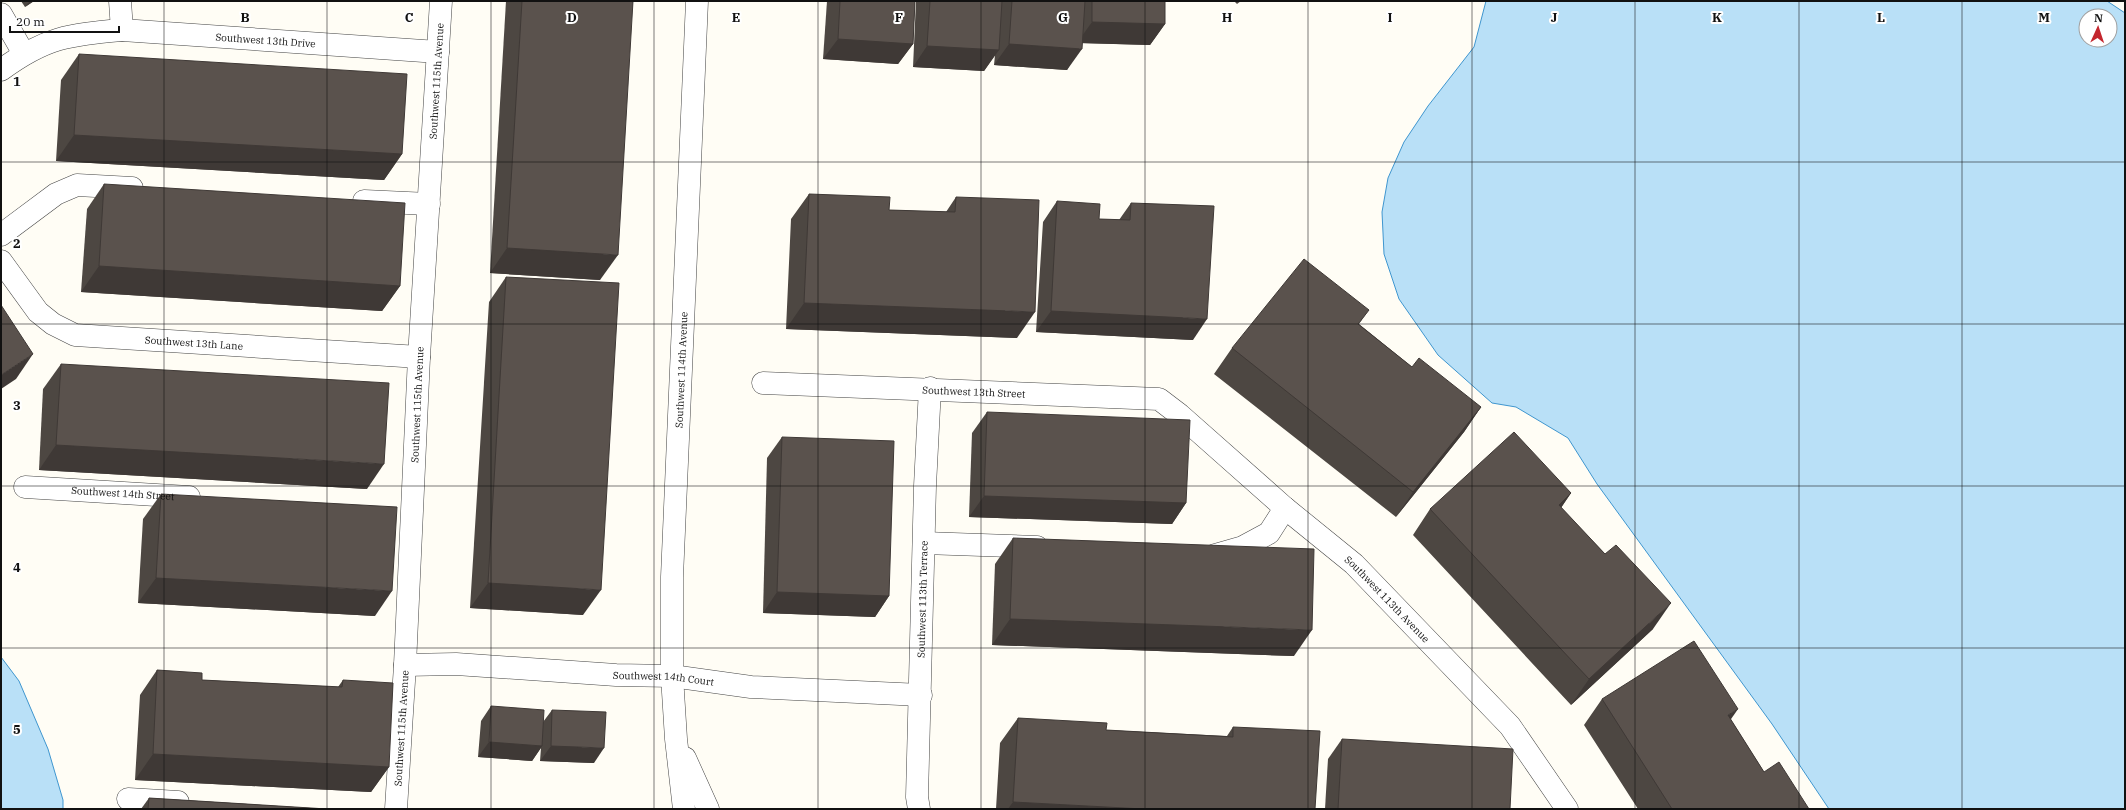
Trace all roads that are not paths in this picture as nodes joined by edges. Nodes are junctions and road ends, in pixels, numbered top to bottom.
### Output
1 (120, 1) edge
2 (441, 1) edge
3 (697, 1) edge
4 (1, 14) edge
5 (122, 30) junction
6 (438, 52) junction
7 (24, 54) junction
8 (1, 70) edge
9 (151, 189) edge
10 (347, 200) edge
11 (429, 204) junction
12 (1, 235) edge
13 (1, 261) edge
14 (419, 358) junction
15 (763, 383) dead end
16 (930, 388) junction
17 (1180, 415) joint
18 (25, 488) dead end
19 (213, 499) edge
20 (1285, 508) junction
21 (924, 543) junction
22 (1059, 548) edge
23 (1193, 556) edge
24 (405, 665) junction
25 (672, 676) junction
26 (921, 695) junction
27 (676, 739) junction
28 (128, 799) dead end
29 (198, 803) edge
30 (392, 809) edge
31 (684, 809) edge
32 (708, 809) edge
33 (919, 809) edge
34 (1567, 809) edge

1 - 5 street
2 - 6 street, Southwest 115th Avenue
3 - 25 street, Southwest 114th Avenue
4 - 7 street
5 - 6 street, Southwest 13th Drive
5 - 7 street, Southwest 13th Drive
6 - 11 street, Southwest 115th Avenue
7 - 8 street, Southwest 13th Drive
9 - 12 street
10 - 11 street
11 - 14 street, Southwest 115th Avenue
13 - 14 street, Southwest 13th Lane
14 - 24 street, Southwest 115th Avenue
15 - 16 street, Southwest 13th Street
16 - 17 street, Southwest 13th Street
16 - 21 street, Southwest 113th Terrace
17 - 20 street, Southwest 113th Avenue
18 - 19 street, Southwest 14th Street
20 - 23 street
20 - 34 street, Southwest 113th Avenue
21 - 22 street
21 - 26 street, Southwest 113th Terrace
24 - 25 street, Southwest 14th Court
24 - 30 street, Southwest 115th Avenue
25 - 26 street, Southwest 14th Court
25 - 27 street, Southwest 114th Avenue
26 - 33 street, Southwest 113th Terrace
27 - 31 street, Southwest 114th Avenue
27 - 32 street
28 - 29 street

